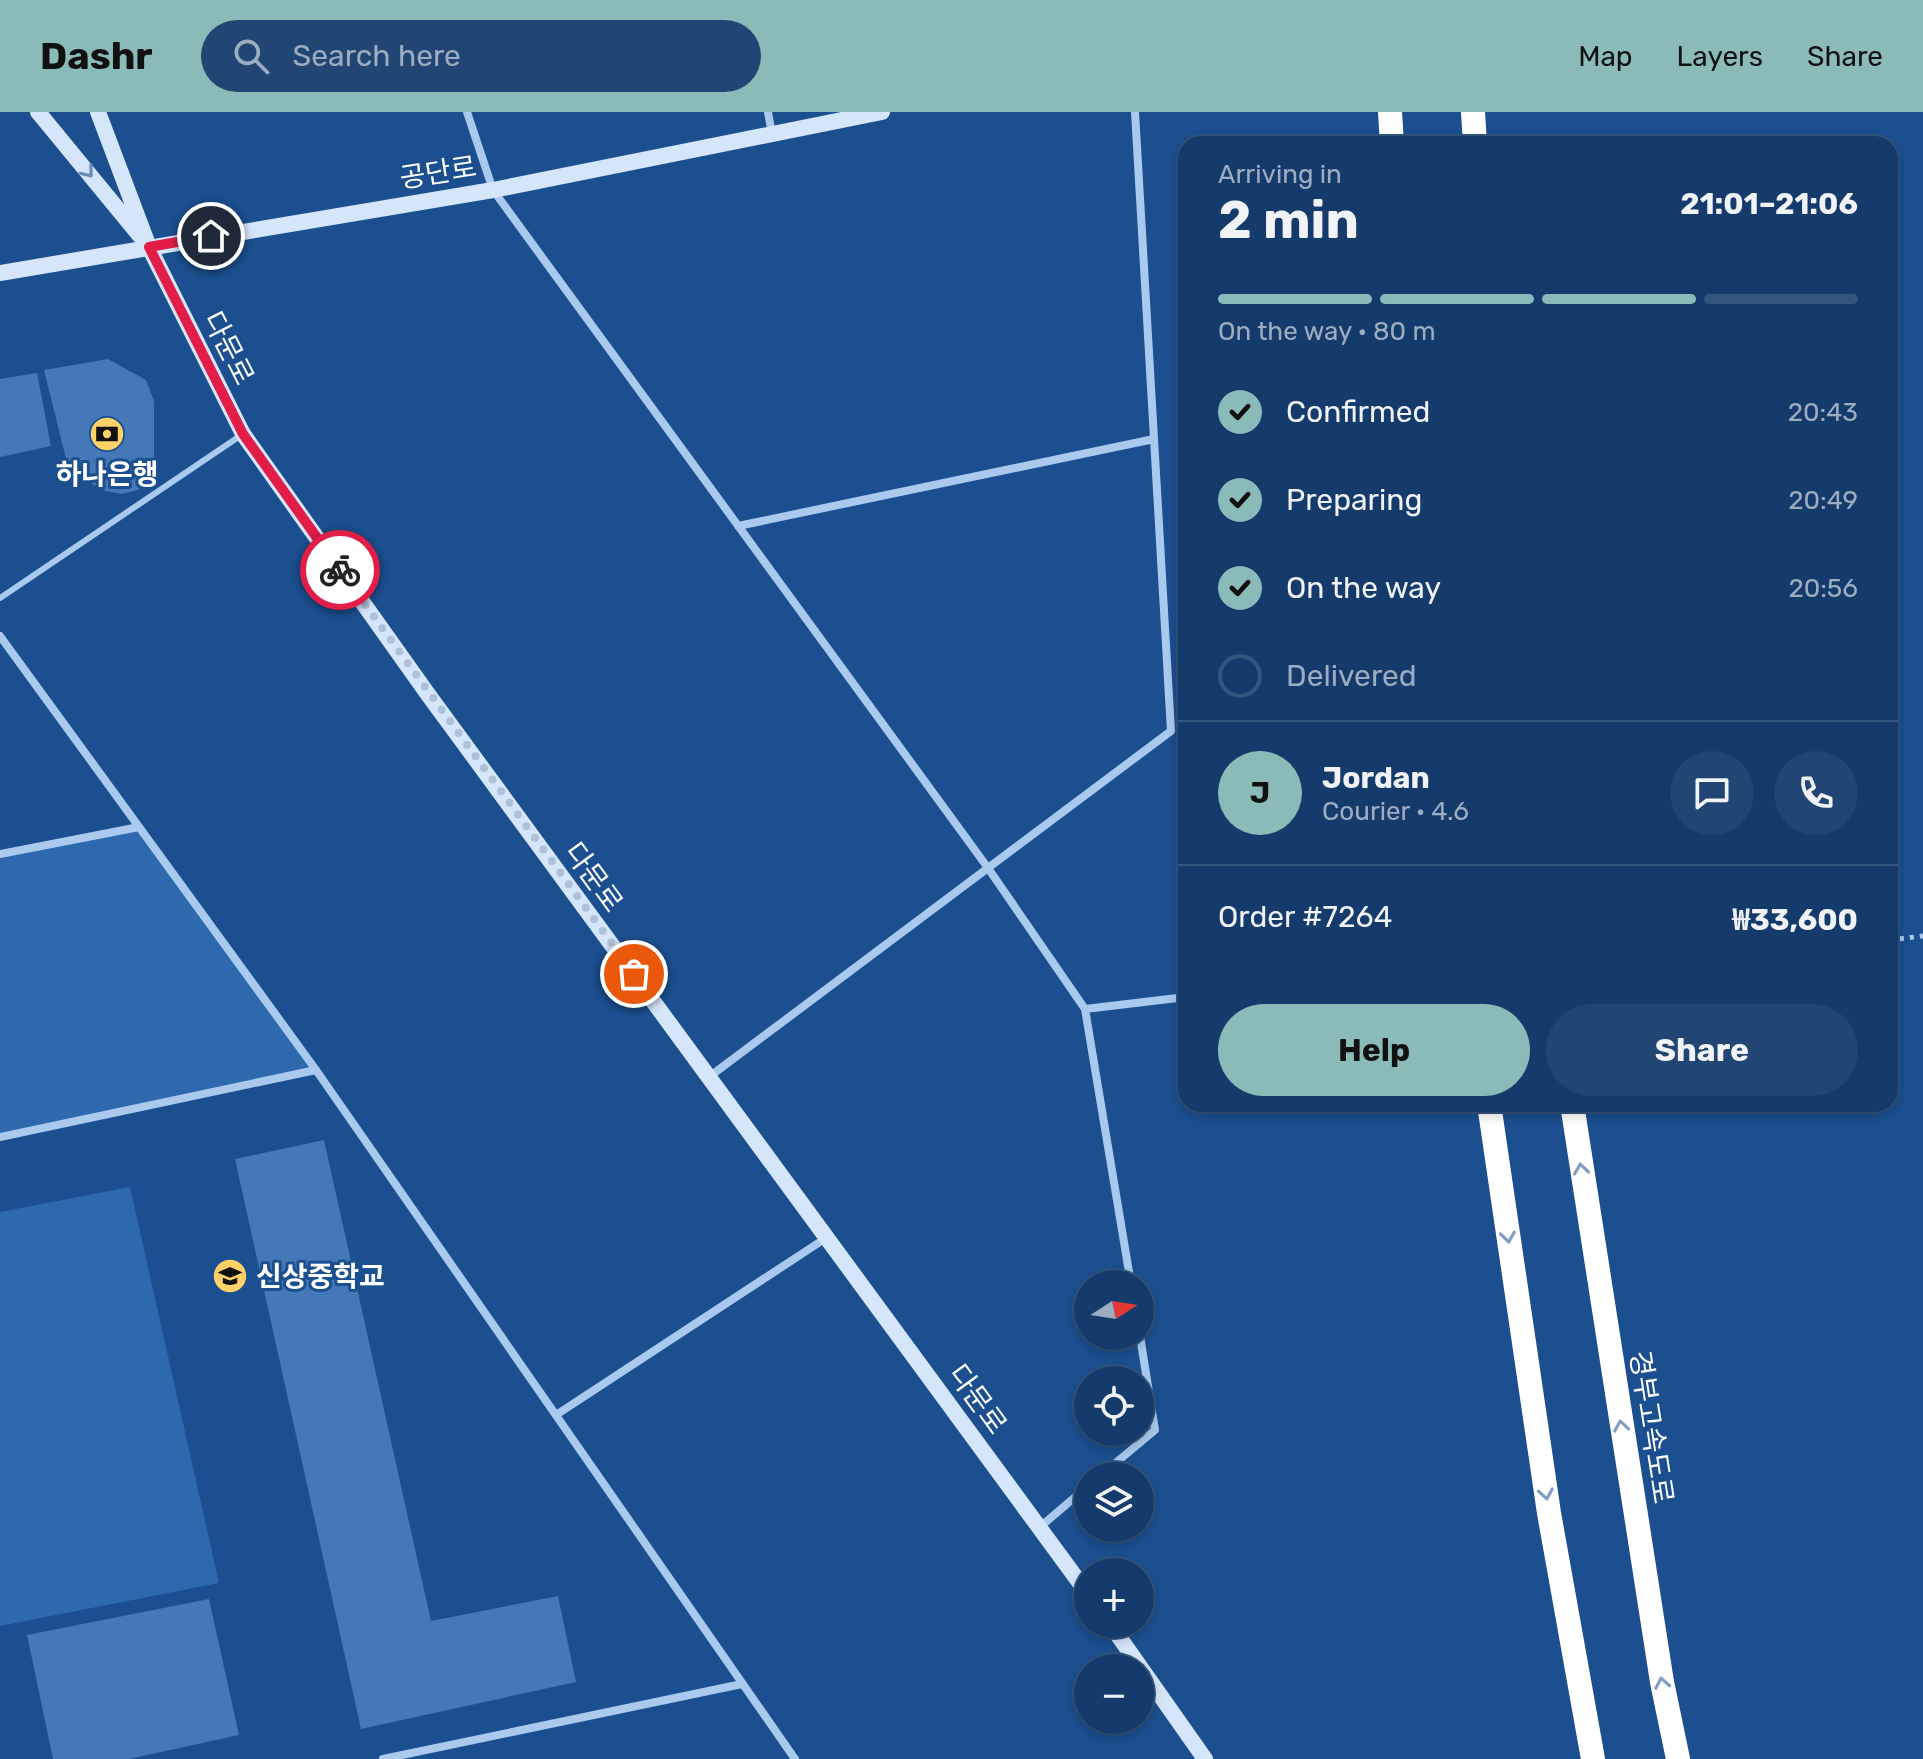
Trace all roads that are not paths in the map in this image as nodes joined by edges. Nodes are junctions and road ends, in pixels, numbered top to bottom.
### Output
1 (38, 112) edge
2 (98, 112) edge
3 (467, 112) edge
4 (768, 112) edge
5 (882, 112) edge
6 (1135, 112) edge
7 (1390, 112) edge
8 (1473, 112) edge
9 (772, 134) junction
10 (1392, 136) edge
11 (1474, 136) edge
12 (493, 190) junction
13 (149, 247) junction
14 (0, 273) edge
15 (243, 434) junction
16 (1154, 439) junction
17 (738, 526) junction
18 (0, 598) edge
19 (0, 636) edge
20 (139, 827) junction
21 (0, 854) edge
22 (988, 868) junction
23 (1178, 998) edge
24 (1085, 1009) junction
25 (316, 1070) junction
26 (709, 1077) junction
27 (1490, 1112) edge
28 (1573, 1112) edge
29 (0, 1137) edge
30 (827, 1237) junction
31 (1129, 1270) edge
32 (1142, 1350) edge
33 (556, 1415) junction
34 (1117, 1462) edge
35 (1074, 1498) edge
36 (1039, 1527) junction
37 (1074, 1575) edge
38 (1120, 1638) edge
39 (742, 1684) junction
40 (383, 1759) edge
41 (795, 1759) edge
42 (1205, 1759) edge
43 (1593, 1759) edge
44 (1678, 1759) edge

1 -> 13 street, 다문로
2 - 13 street, 다문로
3 - 12 street
4 - 9 street
5 - 9 street, 공단로
6 - 16 street
7 - 10 highway
8 - 11 highway
9 - 12 street, 공단로
12 - 13 street, 공단로
12 - 17 street
13 - 14 street, 공단로
13 - 15 street, 다문로
15 - 18 lane
15 - 26 street, 다문로
16 - 17 street
16 - 22 street
17 - 22 street
19 - 20 street
20 - 21 street
20 - 25 street
22 - 24 street
22 - 26 street
23 - 24 street
24 - 31 street
25 - 29 street
25 - 33 street
26 - 30 street, 다문로
27 -> 43 highway
44 -> 28 highway, 경부고속도로
30 - 33 street
30 - 36 street, 다문로
32 - 34 street
33 - 39 street
35 - 36 street
36 - 37 street, 다문로
38 - 42 street
39 - 40 street
39 - 41 street

